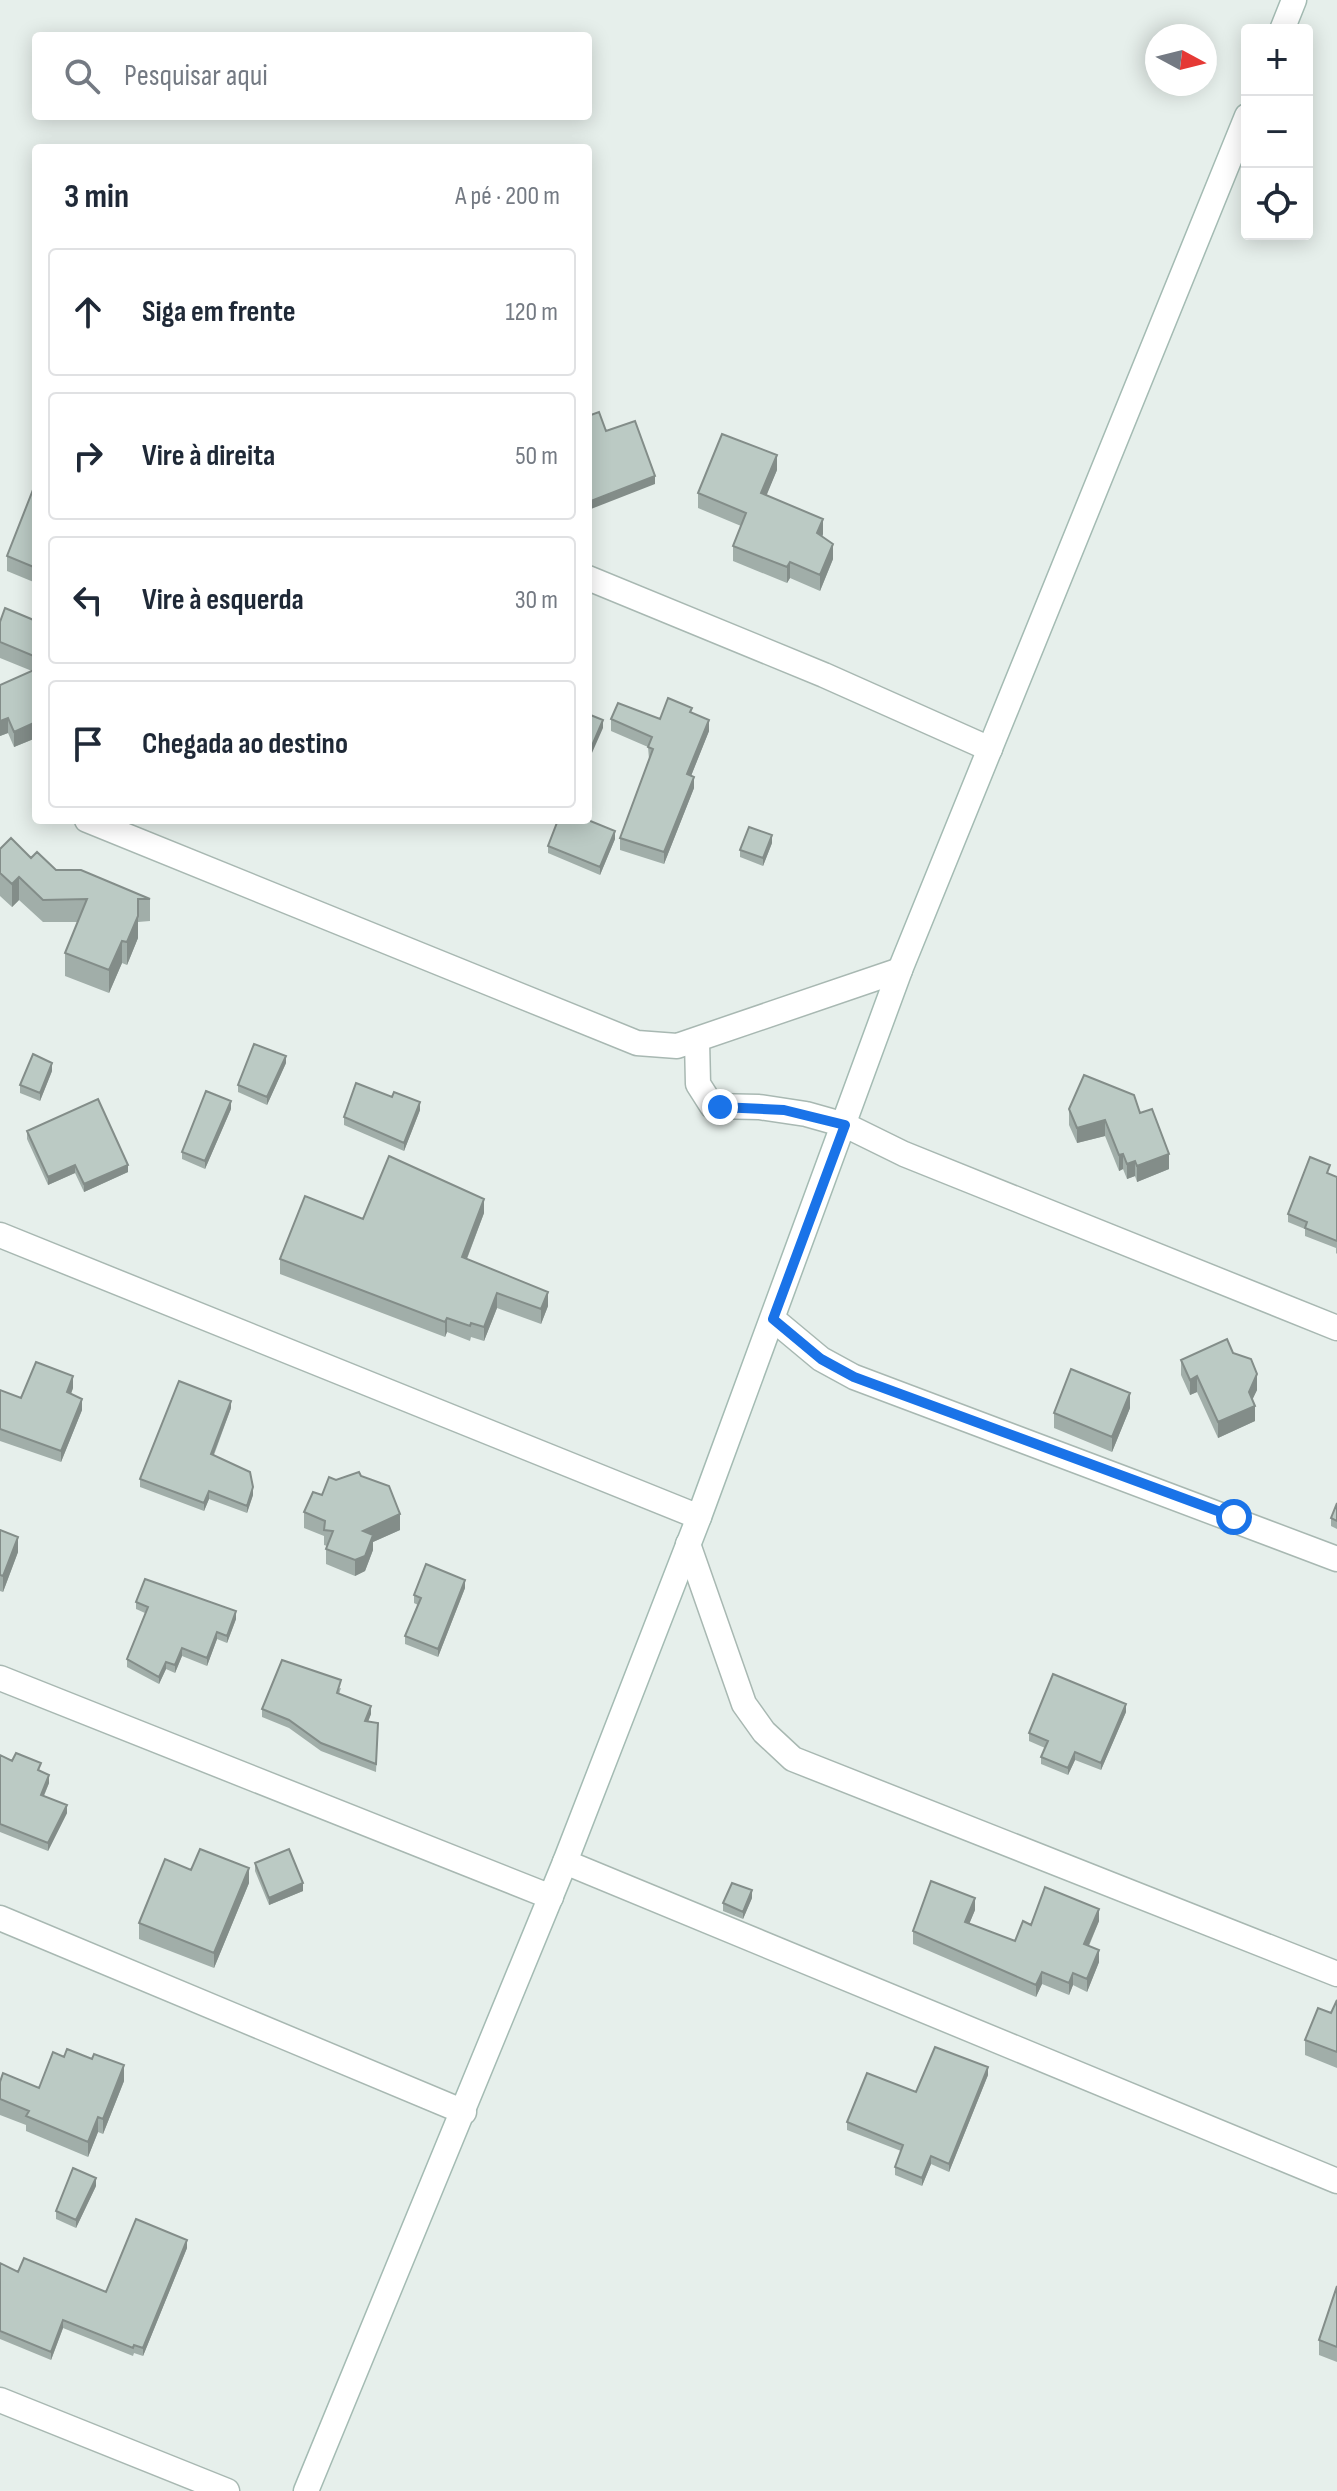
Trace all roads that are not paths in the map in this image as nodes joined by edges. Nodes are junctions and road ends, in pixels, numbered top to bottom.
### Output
1 (1294, 0) edge
2 (1284, 24) edge
3 (1241, 131) edge
4 (592, 580) edge
5 (990, 749) junction
6 (97, 824) edge
7 (900, 970) junction
8 (697, 1040) junction
9 (845, 1125) junction
10 (0, 1235) edge
11 (773, 1319) junction
12 (1337, 1328) edge
13 (699, 1517) junction
14 (688, 1544) junction
15 (1337, 1559) edge
16 (0, 1678) edge
17 (565, 1862) junction
18 (551, 1897) junction
19 (0, 1918) edge
20 (1337, 1974) edge
21 (464, 2112) junction
22 (1337, 2181) edge
23 (0, 2400) edge
24 (227, 2491) edge
25 (306, 2491) edge

1 - 2 street
3 - 5 street
4 - 5 street
5 - 7 street
6 - 8 street
7 - 8 street
7 - 9 street
8 - 9 street
9 - 11 street
9 - 12 street
10 - 13 street
11 - 13 street
11 - 15 street
13 - 14 street
14 - 17 street
14 - 20 street
16 - 18 street
17 - 18 street
17 - 22 street
18 - 21 street
19 - 21 street
21 - 25 street
23 - 24 street

